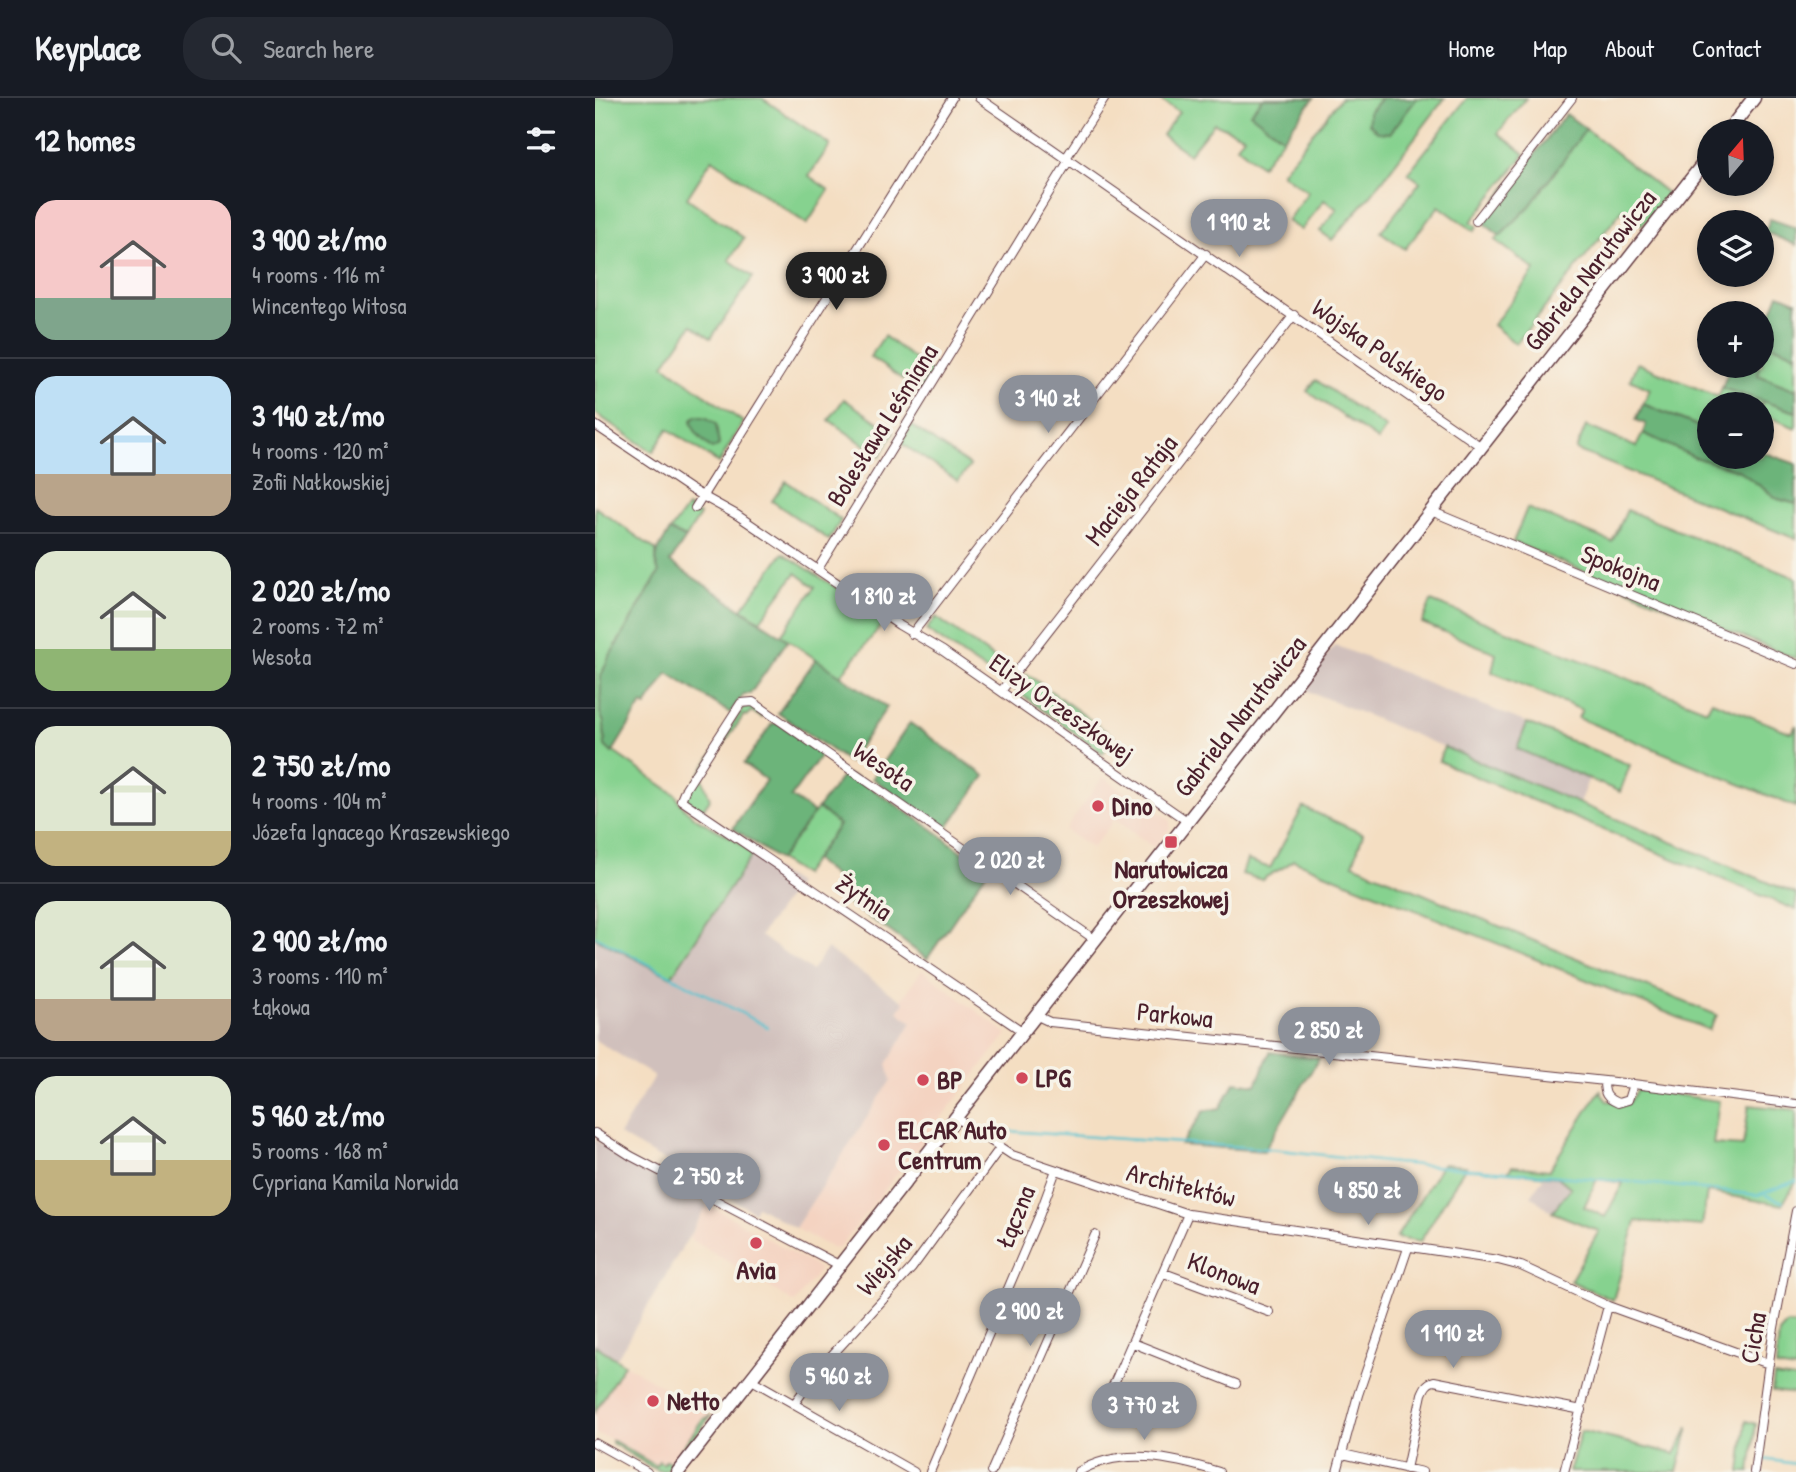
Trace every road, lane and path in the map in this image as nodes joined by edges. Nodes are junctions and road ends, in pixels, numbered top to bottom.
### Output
1 (952, 98) edge
2 (979, 98) edge
3 (1105, 98) edge
4 (1571, 98) edge
5 (1754, 98) edge
6 (1737, 119) edge
7 (1067, 159) junction
8 (1697, 171) edge
9 (1476, 221) dead end
10 (1206, 254) junction
11 (1294, 315) junction
12 (595, 425) edge
13 (1480, 446) junction
14 (703, 496) junction
15 (695, 508) dead end
16 (1430, 511) junction
17 (818, 569) junction
18 (912, 634) junction
19 (1796, 664) edge
20 (1002, 690) junction
21 (681, 800) joint
22 (1187, 821) junction
23 (1094, 939) junction
24 (1035, 1015) junction
25 (1023, 1031) junction
26 (1604, 1081) junction
27 (1633, 1084) junction
28 (1796, 1104) edge
29 (955, 1117) junction
30 (595, 1133) edge
31 (1000, 1147) junction
32 (1056, 1170) junction
33 (1796, 1211) edge
34 (1188, 1214) junction
35 (1095, 1235) dead end
36 (1408, 1248) junction
37 (839, 1265) junction
38 (1164, 1273) junction
39 (1608, 1307) junction
40 (1269, 1312) dead end
41 (1133, 1343) junction
42 (1769, 1364) junction
43 (750, 1379) junction
44 (1236, 1384) dead end
45 (794, 1404) junction
46 (1105, 1404) dead end
47 (1582, 1410) junction
48 (595, 1443) edge
49 (1343, 1454) junction
50 (1406, 1469) junction
51 (646, 1472) edge
52 (678, 1472) edge
53 (914, 1472) edge
54 (930, 1472) edge
55 (991, 1472) edge
56 (1077, 1472) edge
57 (1219, 1472) edge
58 (1337, 1472) edge
59 (1422, 1472) edge
60 (1564, 1472) edge
61 (1754, 1472) edge

1 - 14 street
2 - 7 street, Wojska Polskiego
3 - 7 street, Bolesława Leśmiana
4 - 9 street
5 - 6 main road
7 - 10 street, Wojska Polskiego
7 - 17 street, Bolesława Leśmiana
8 - 13 main road, Gabriela Narutowicza
10 - 11 street, Wojska Polskiego
10 - 18 street
11 - 13 street, Wojska Polskiego
11 - 20 street, Macieja Rataja
12 - 14 street, Elizy Orzeszkowej
13 - 16 main road, Gabriela Narutowicza
14 - 15 street
14 - 17 street, Elizy Orzeszkowej
16 - 19 street, Spokojna
16 - 22 main road, Gabriela Narutowicza
17 - 18 street, Elizy Orzeszkowej
18 - 20 street, Elizy Orzeszkowej
20 - 22 street, Elizy Orzeszkowej
21 - 23 street, Wesoła
21 - 25 street, Żytnia
22 - 23 main road, Gabriela Narutowicza
23 - 24 main road, Gabriela Narutowicza
24 - 25 main road, Gabriela Narutowicza
24 - 26 street, Parkowa
25 - 29 main road, Gabriela Narutowicza
26 - 27 street, Parkowa
26 - 27 street
27 - 28 street, Parkowa
29 - 31 street, Architektów
29 - 37 main road, Gabriela Narutowicza
30 - 37 street
31 - 32 street, Architektów
31 - 45 street, Wiejska
32 - 34 street, Architektów
32 - 54 street, Łączna
33 - 42 street, Cicha
34 - 36 street, Architektów
34 - 38 street
35 - 55 street
36 - 39 street, Architektów
36 - 49 street
37 - 43 main road, Gabriela Narutowicza
38 - 40 street, Klonowa
38 - 41 street
39 - 42 street, Architektów
39 - 47 street
41 - 44 street
41 - 46 street
42 - 61 street, Cicha
43 - 45 street
43 - 52 main road, Gabriela Narutowicza
45 - 53 street
47 - 50 street
47 - 60 street
48 - 51 street
49 - 50 street
49 - 58 street
50 - 59 street
56 - 57 street

